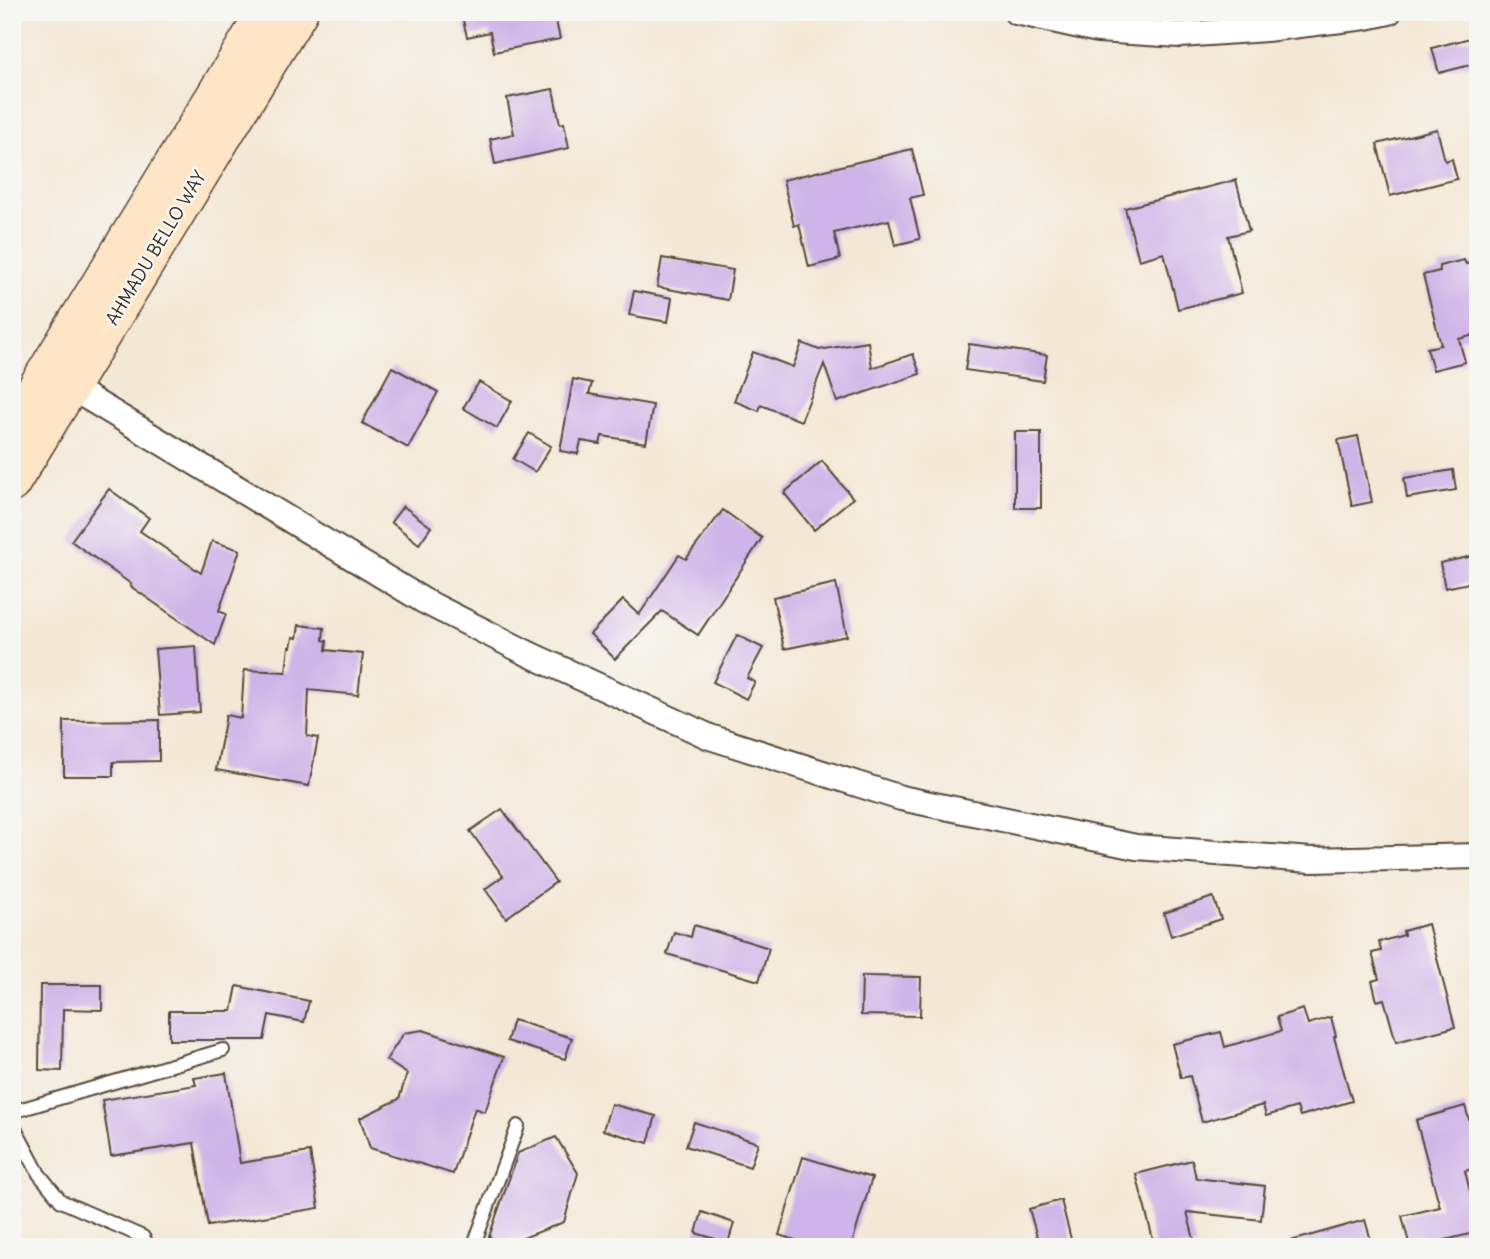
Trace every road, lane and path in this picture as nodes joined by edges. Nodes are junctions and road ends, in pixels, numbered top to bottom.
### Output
1 (265, 12) edge
2 (300, 12) edge
3 (1016, 12) edge
4 (1389, 12) edge
5 (1269, 20) edge
6 (58, 379) junction
7 (12, 426) edge
8 (12, 484) edge
9 (1478, 856) edge
10 (223, 1050) dead end
11 (12, 1112) edge
12 (12, 1123) edge
13 (518, 1126) dead end
14 (149, 1247) edge
15 (473, 1247) edge

1 - 6 main road, AHMADU BELLO WAY
2 - 6 main road, AHMADU BELLO WAY
3 - 5 street
4 - 5 street
6 - 7 main road, AHMADU BELLO WAY
6 - 8 main road, AHMADU BELLO WAY
6 - 9 street
10 - 11 lane
12 - 14 lane
13 - 15 lane

